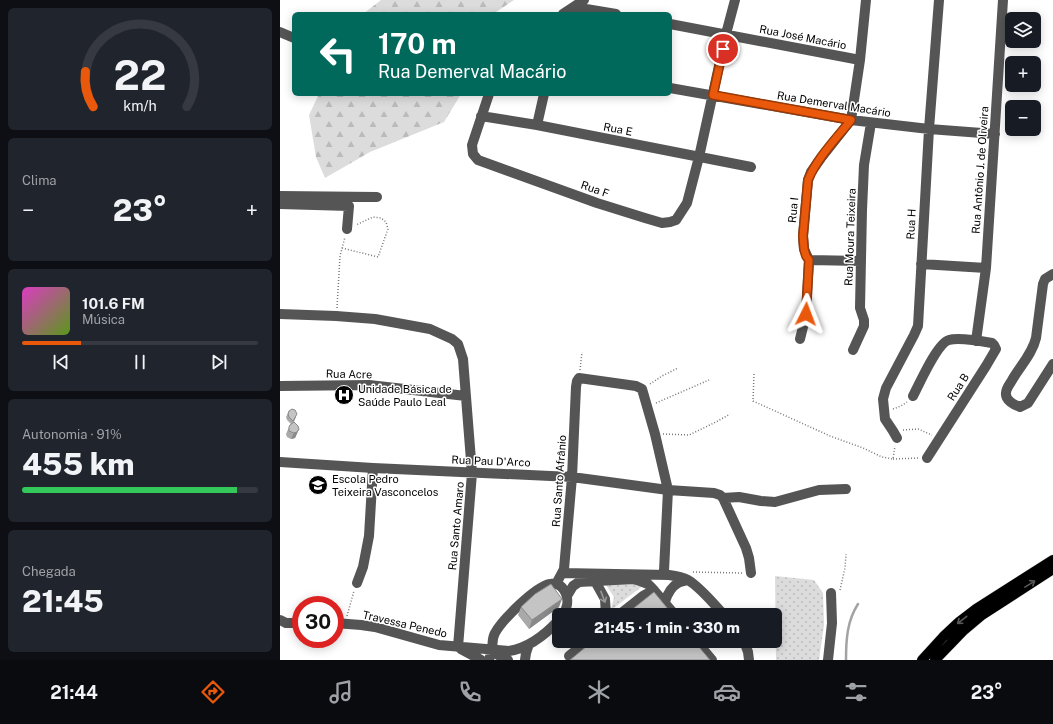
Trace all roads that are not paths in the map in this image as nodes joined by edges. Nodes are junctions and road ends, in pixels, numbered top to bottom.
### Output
1 (584, 0) edge
2 (735, 0) edge
3 (866, 0) edge
4 (939, 0) edge
5 (1003, 0) edge
6 (574, 7) junction
7 (566, 12) edge
8 (604, 12) edge
9 (672, 24) edge
10 (280, 32) edge
11 (726, 34) junction
12 (292, 37) edge
13 (860, 60) junction
14 (672, 88) edge
15 (713, 95) junction
16 (488, 96) edge
17 (544, 96) edge
18 (481, 116) junction
19 (851, 120) junction
20 (871, 123) junction
21 (537, 125) junction
22 (929, 129) junction
23 (995, 134) junction
24 (699, 156) junction
25 (750, 167) dead end
26 (280, 196) edge
27 (377, 197) dead end
28 (280, 204) edge
29 (347, 229) road end
30 (809, 260) junction
31 (861, 261) junction
32 (921, 264) junction
33 (986, 268) junction
34 (1053, 270) edge
35 (1053, 274) edge
36 (280, 314) edge
37 (800, 338) dead end
38 (976, 341) junction
39 (853, 350) dead end
40 (1053, 364) edge
41 (280, 386) edge
42 (466, 396) junction
43 (913, 396) road end
44 (895, 435) road end
45 (927, 458) road end
46 (280, 462) edge
47 (373, 468) junction
48 (472, 473) junction
49 (572, 477) junction
50 (846, 489) dead end
51 (668, 490) junction
52 (723, 498) junction
53 (1053, 560) edge
54 (1053, 569) edge
55 (664, 571) dead end
56 (562, 573) junction
57 (750, 573) dead end
58 (688, 580) junction
59 (594, 581) junction
60 (357, 583) road end
61 (556, 584) junction
62 (654, 590) junction
63 (835, 592) road end
64 (567, 596) junction
65 (665, 602) junction
66 (567, 608) edge
67 (606, 608) edge
68 (628, 608) edge
69 (670, 608) edge
70 (718, 608) edge
71 (280, 620) edge
72 (292, 623) edge
73 (344, 623) edge
74 (552, 628) edge
75 (529, 644) junction
76 (458, 647) junction
77 (496, 647) junction
78 (579, 648) edge
79 (702, 648) edge
80 (745, 648) edge
81 (747, 648) edge
82 (518, 650) junction
83 (569, 656) dead end
84 (481, 660) edge
85 (489, 660) edge
86 (496, 660) edge
87 (508, 660) edge
88 (512, 660) edge
89 (525, 660) edge
90 (712, 660) edge
91 (742, 660) edge
92 (749, 660) edge
93 (828, 660) edge
94 (922, 660) edge
95 (935, 660) edge

1 - 6 street
2 - 11 street, Rua F
3 - 13 street
4 - 22 street, Rua H
5 - 23 street, Rua Antônio J. de Oliveira
6 - 7 street
6 - 8 street
9 - 11 street, Rua José Macário
10 - 12 street
11 - 13 street, Rua José Macário
11 - 15 street, Rua F
13 - 19 street
14 - 15 street, Rua Demerval Macário
15 - 19 street, Rua Demerval Macário
15 - 24 street, Rua F
16 - 18 street, Rua F
17 - 21 street
18 - 21 street, Rua E
18 - 24 street, Rua F
19 - 20 street, Rua Demerval Macário
19 - 30 street, Rua I
20 - 22 street, Rua Demerval Macário
20 - 31 street, Rua Moura Teixeira
21 - 24 street, Rua E
22 - 23 street, Rua Demerval Macário
22 - 32 street, Rua H
23 - 33 street, Rua Antônio J. de Oliveira
24 - 25 street, Rua E
26 - 27 street
28 - 29 street
30 - 31 street
30 - 37 street, Rua I
31 - 39 street, Rua Moura Teixeira
32 - 33 street
32 - 44 street, Rua H
33 - 38 street, Rua Antônio J. de Oliveira
34 - 35 street
35 - 40 street
36 - 42 street, Rua Santo Amaro
38 - 43 street
38 - 45 street, Rua B
41 - 42 street, Rua Acre
42 - 48 street, Rua Santo Amaro
46 - 47 street, Rua Pau D'Arco
47 - 48 street, Rua Pau D'Arco
47 - 60 street
48 - 49 street, Rua Pau D'Arco
48 - 76 street, Rua Santo Amaro
49 - 51 street, Rua Pau D'Arco
49 - 51 street, Rua Santo Afrânio
49 - 56 street, Rua Santo Afrânio
50 - 52 street, Rua Pau D'Arco
51 - 52 street, Rua Pau D'Arco
51 - 55 street
52 - 57 street
53 -> 94 main road
95 -> 54 main road
56 - 58 street
56 - 61 street, Rua Santo Afrânio
58 - 65 street
58 - 70 street
59 - 62 street
59 - 64 street
59 -> 67 street
61 - 64 street
61 - 77 street
62 - 65 street
62 - 68 street
63 - 93 street
64 - 66 street
65 - 69 street
71 - 72 street
73 - 76 street, Travessa Penedo
74 - 75 street
75 - 82 street
75 - 89 street
76 - 77 street, Travessa Penedo
76 - 84 street
77 - 82 street, Travessa Penedo
77 - 85 street
77 - 86 street
77 - 87 street
78 - 83 street
79 - 90 street
80 - 91 street
81 - 92 street
82 - 88 street

